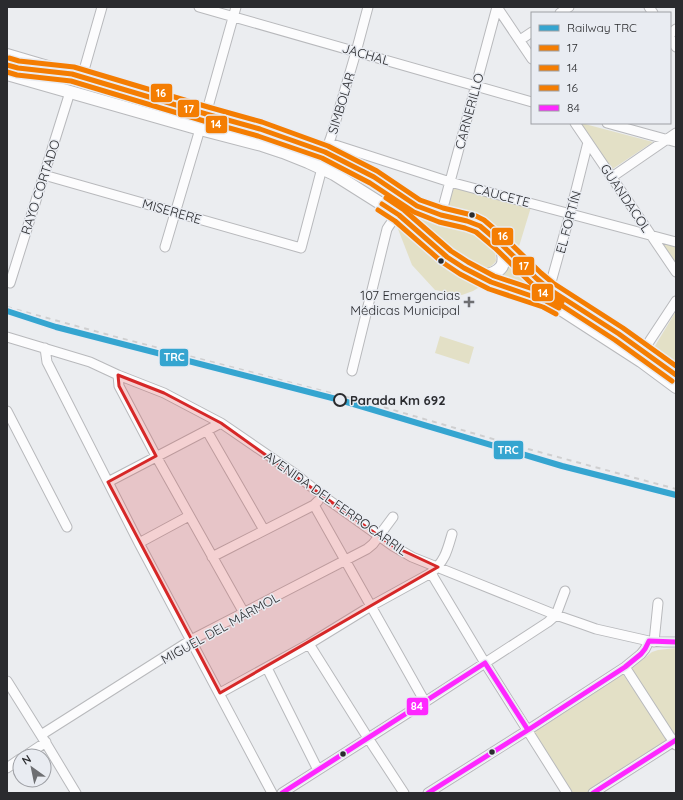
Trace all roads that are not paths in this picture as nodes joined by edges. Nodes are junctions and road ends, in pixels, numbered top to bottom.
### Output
1 (102, 7) edge
2 (199, 7) edge
3 (236, 7) edge
4 (368, 7) edge
5 (497, 7) edge
6 (234, 17) junction
7 (531, 33) edge
8 (520, 40) junction
9 (356, 52) junction
10 (7, 55) edge
11 (531, 57) edge
12 (7, 74) edge
13 (82, 77) junction
14 (476, 86) junction
15 (70, 92) junction
16 (531, 102) edge
17 (206, 114) junction
18 (577, 124) edge
19 (610, 124) edge
20 (200, 129) junction
21 (676, 133) edge
22 (666, 140) junction
23 (588, 142) junction
24 (676, 142) edge
25 (327, 148) junction
26 (322, 168) junction
27 (44, 175) junction
28 (612, 177) junction
29 (450, 182) junction
30 (410, 202) junction
31 (175, 212) junction
32 (570, 214) junction
33 (398, 215) junction
34 (441, 215) junction
35 (651, 235) junction
36 (676, 242) edge
37 (500, 243) junction
38 (166, 247) dead end
39 (676, 272) edge
40 (481, 277) junction
41 (10, 283) dead end
42 (548, 295) junction
43 (676, 301) edge
44 (7, 337) edge
45 (45, 348) junction
46 (643, 351) junction
47 (352, 371) dead end
48 (118, 375) junction
49 (676, 375) edge
50 (676, 387) edge
51 (7, 411) edge
52 (221, 422) junction
53 (207, 430) junction
54 (156, 456) junction
55 (108, 482) junction
56 (323, 496) junction
57 (314, 505) junction
58 (189, 516) junction
59 (393, 517) dead end
60 (67, 527) dead end
61 (264, 530) junction
62 (452, 534) dead end
63 (379, 536) junction
64 (139, 543) junction
65 (212, 557) junction
66 (345, 560) junction
67 (434, 570) junction
68 (565, 591) dead end
69 (658, 603) dead end
70 (371, 606) junction
71 (244, 613) junction
72 (556, 615) junction
73 (191, 640) junction
74 (652, 641) junction
75 (676, 642) edge
76 (309, 644) junction
77 (485, 663) junction
78 (625, 667) junction
79 (267, 668) junction
80 (7, 681) edge
81 (220, 693) junction
82 (425, 702) junction
83 (528, 730) junction
84 (368, 738) junction
85 (43, 739) junction
86 (675, 742) edge
87 (33, 748) edge
88 (318, 770) junction
89 (76, 793) edge
90 (272, 793) edge
91 (282, 793) edge
92 (404, 793) edge
93 (428, 793) edge
94 (567, 793) edge
95 (593, 793) edge

1 - 13 street
2 - 6 street, JACHAL
3 - 6 street
4 - 9 street, SIMBOLAR
5 - 8 street
5 - 14 street, CARNERILLO
6 - 9 street, JACHAL
6 - 17 street
7 - 8 street
8 - 11 street
9 - 14 street, JACHAL
9 - 25 street, SIMBOLAR
10 - 13 main road
12 - 15 main road
13 - 17 main road
14 - 16 street, JACHAL
14 - 29 street, CARNERILLO
15 - 20 main road
15 - 27 street, RAYO CORTADO
17 - 25 main road
18 - 23 street, GUANDACOL
19 - 22 street
20 - 26 main road
20 - 31 street
21 - 22 street
22 - 24 street
22 - 28 street
23 - 28 street, GUANDACOL
23 - 32 street, EL FORTÍN
25 - 29 street, CAUCETE
25 - 30 main road
26 - 31 street, MISERERE
26 - 33 main road
27 - 31 street, MISERERE
27 - 41 street, RAYO CORTADO
28 - 35 street, GUANDACOL
29 - 32 street, CAUCETE
29 - 34 street, CARNERILLO
30 - 33 street
30 - 34 main road
31 - 38 street
32 - 35 street, CAUCETE
32 - 42 street, EL FORTÍN
33 - 40 main road
33 - 47 street
34 - 37 main road
35 - 36 street, CAUCETE
35 - 39 street, GUANDACOL
37 - 40 main road
37 - 42 main road
40 - 42 main road
42 - 46 main road
42 - 50 main road
43 - 46 street
44 - 45 street, AVENIDA DEL FERROCARRIL
45 - 48 street, AVENIDA DEL FERROCARRIL
45 - 55 street
46 - 49 main road
48 - 52 street, AVENIDA DEL FERROCARRIL
48 - 54 street
51 - 60 street
52 - 53 street
52 - 56 street, AVENIDA DEL FERROCARRIL
53 - 54 street
53 - 61 street
54 - 55 street
54 - 58 street
55 - 64 street
56 - 57 street
56 - 63 street, AVENIDA DEL FERROCARRIL
57 - 61 street
57 - 66 street
58 - 64 street
58 - 65 street
59 - 63 street, MIGUEL DEL MÁRMOL
61 - 65 street
62 - 67 street
63 - 66 street, MIGUEL DEL MÁRMOL
63 - 67 street, AVENIDA DEL FERROCARRIL
64 - 73 street
65 - 71 street
66 - 70 street
66 - 71 street, MIGUEL DEL MÁRMOL
67 - 70 street
67 - 72 street, AVENIDA DEL FERROCARRIL
67 - 77 street
68 - 72 street
69 - 74 street
70 - 76 street
70 - 82 street
71 - 73 street, MIGUEL DEL MÁRMOL
72 - 74 street, AVENIDA DEL FERROCARRIL
72 - 77 street
73 - 81 street
73 - 85 street, MIGUEL DEL MÁRMOL
74 - 75 street, AVENIDA DEL FERROCARRIL
74 - 78 street
76 - 79 street
76 - 84 street
77 - 82 street
77 - 83 street
78 - 83 street
78 - 86 street
79 - 81 street
79 - 88 street
80 - 85 street
81 - 90 street
82 - 84 street
83 - 93 street
83 - 94 street
84 - 88 street
84 - 92 street
85 - 87 street, MIGUEL DEL MÁRMOL
85 - 89 street
86 - 95 street
88 - 91 street

